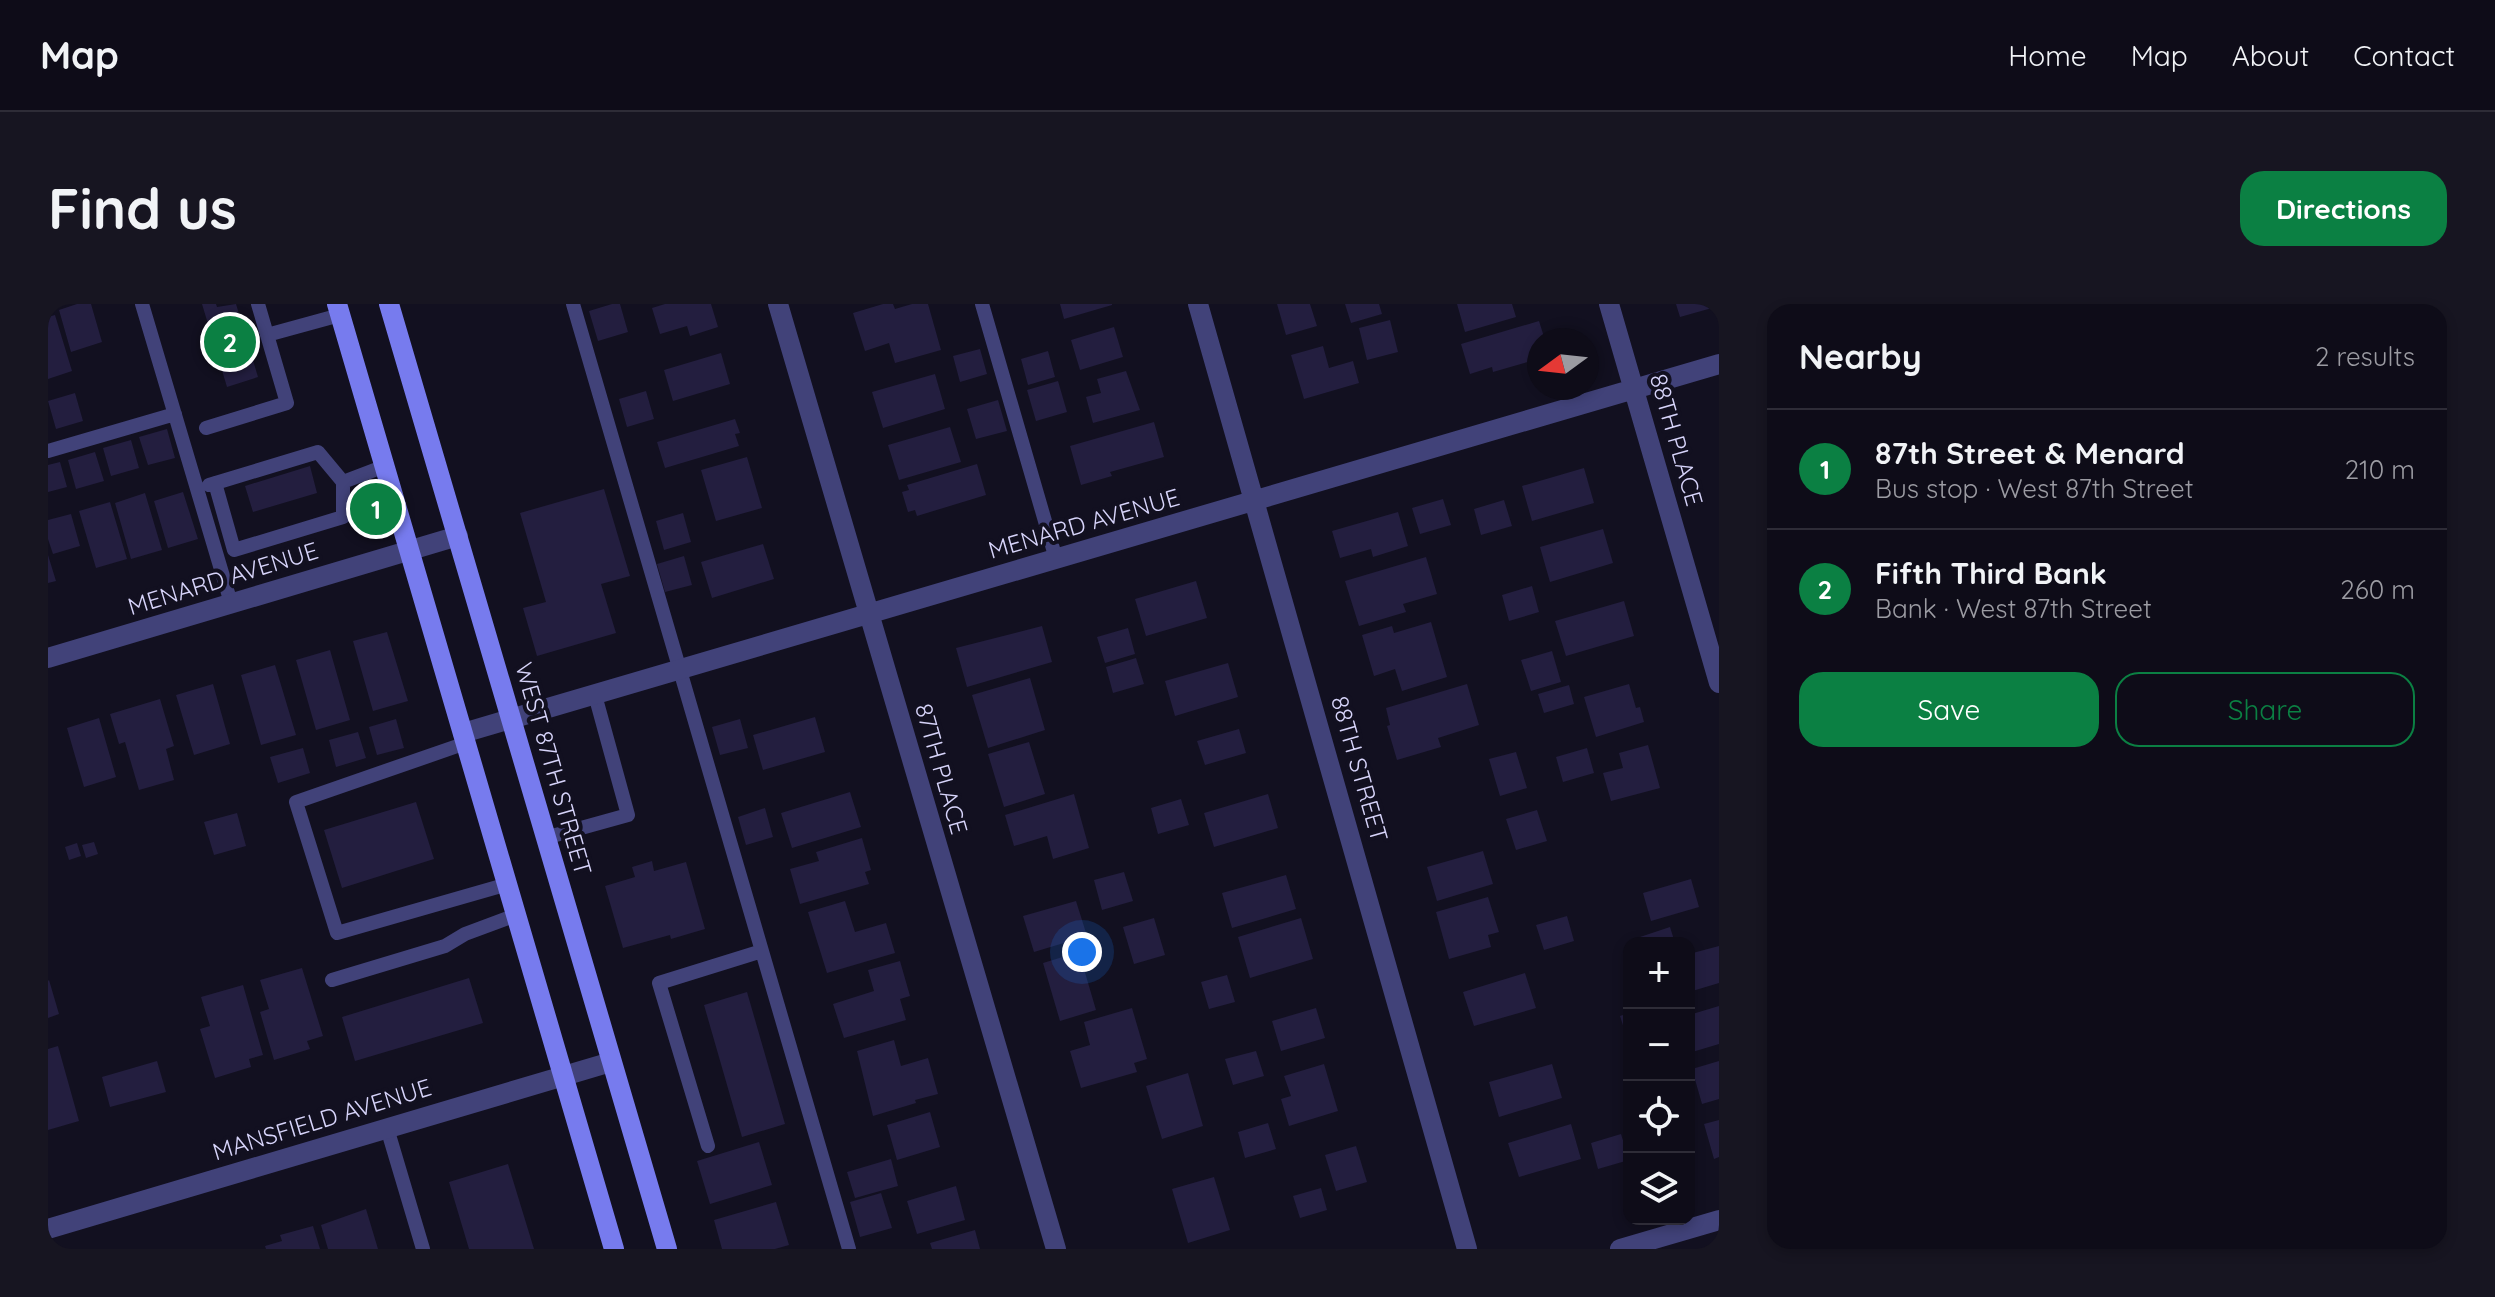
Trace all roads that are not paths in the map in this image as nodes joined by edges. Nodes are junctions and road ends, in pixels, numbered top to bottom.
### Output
1 (142, 304) edge
2 (258, 304) edge
3 (389, 304) edge
4 (573, 304) edge
5 (778, 304) edge
6 (982, 304) edge
7 (1198, 304) edge
8 (1609, 304) edge
9 (339, 310) edge
10 (267, 335) junction
11 (1719, 364) edge
12 (1634, 389) junction
13 (175, 414) junction
14 (206, 428) dead end
15 (48, 451) edge
16 (385, 466) junction
17 (343, 482) junction
18 (215, 483) junction
19 (197, 489) junction
20 (1255, 500) junction
21 (458, 536) junction
22 (410, 550) junction
23 (1056, 559) junction
24 (231, 603) junction
25 (868, 614) junction
26 (48, 658) edge
27 (679, 670) junction
28 (1719, 683) edge
29 (595, 695) junction
30 (510, 719) junction
31 (464, 738) junction
32 (545, 838) junction
33 (508, 884) junction
34 (516, 915) junction
35 (762, 951) junction
36 (332, 980) dead end
37 (611, 1062) junction
38 (563, 1076) junction
39 (387, 1128) junction
40 (708, 1146) dead end
41 (1719, 1220) edge
42 (48, 1229) edge
43 (423, 1249) edge
44 (614, 1249) edge
45 (667, 1249) edge
46 (849, 1249) edge
47 (1056, 1249) edge
48 (1467, 1249) edge
49 (1620, 1249) edge

1 - 13 lane
2 - 10 lane
3 - 21 main road, WEST 87TH STREET
4 - 27 lane
5 - 25 street, 87TH PLACE
6 - 23 lane
7 - 20 street, 88TH STREET
8 - 12 street, 88TH PLACE
9 - 10 lane
9 - 16 main road
10 - 14 lane
11 - 12 street, MENARD AVENUE
12 - 20 street, MENARD AVENUE
12 - 28 street, 88TH PLACE
13 - 15 lane
13 - 19 lane
16 - 17 lane
16 - 22 main road
17 - 18 lane
17 - 18 lane
18 - 19 lane
19 - 24 lane
20 - 23 street, MENARD AVENUE
20 - 48 street, 88TH STREET
21 - 22 street, MENARD AVENUE
21 - 30 main road, WEST 87TH STREET
22 - 24 street, MENARD AVENUE
22 - 31 main road
23 - 25 street, MENARD AVENUE
24 - 26 street, MENARD AVENUE
25 - 27 street, MENARD AVENUE
25 - 47 street, 87TH PLACE
27 - 29 street, MENARD AVENUE
27 - 35 lane
29 - 30 street, MENARD AVENUE
29 - 32 lane
30 - 31 street, MENARD AVENUE
30 - 32 main road, WEST 87TH STREET
31 - 33 main road
31 - 33 lane
32 - 37 main road, WEST 87TH STREET
33 - 34 main road
34 - 36 lane
34 - 38 main road
35 - 40 lane
35 - 46 lane
37 - 38 street, MANSFIELD AVENUE
37 - 45 main road, WEST 87TH STREET
38 - 39 street, MANSFIELD AVENUE
38 - 44 main road
39 - 42 street, MANSFIELD AVENUE
39 - 43 lane
41 - 49 street

